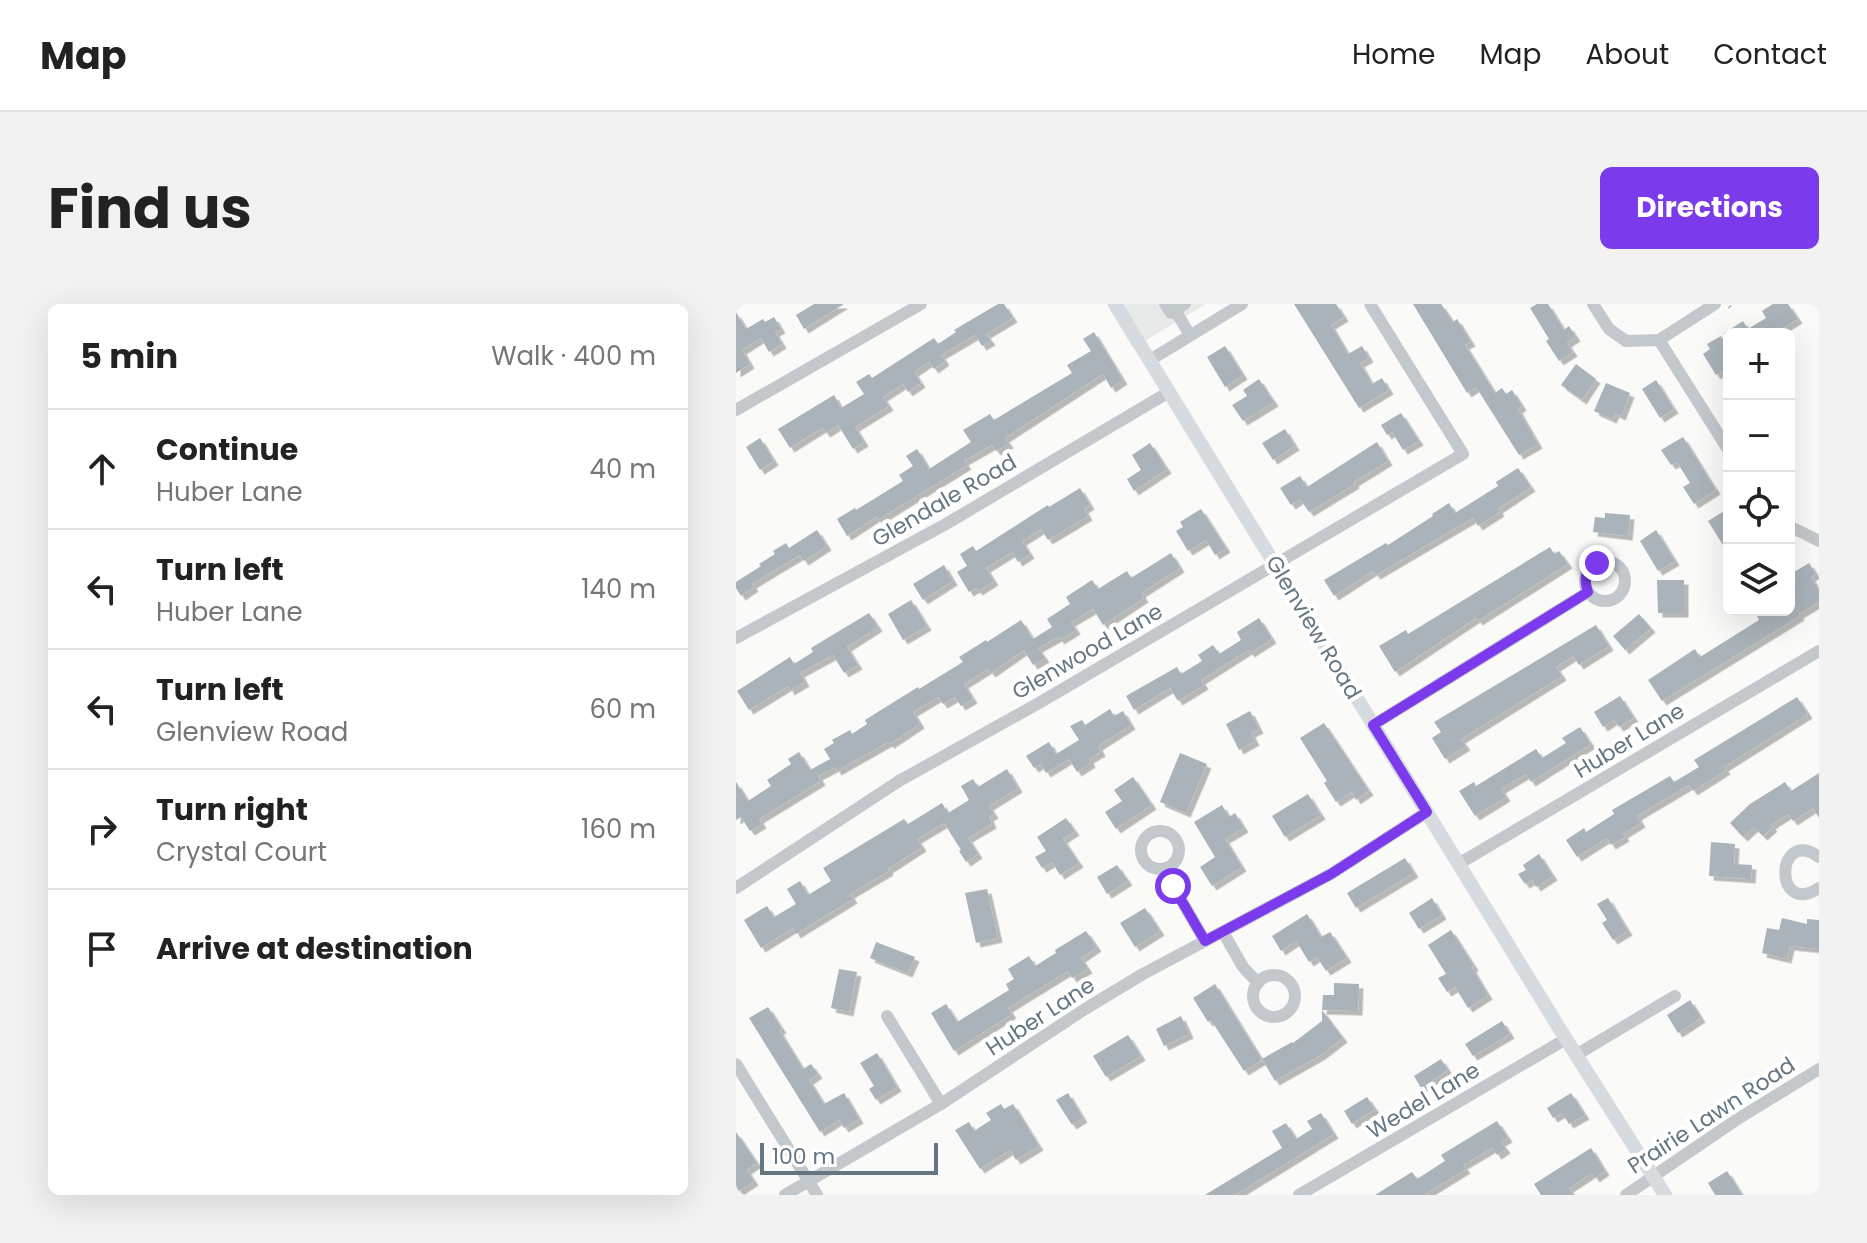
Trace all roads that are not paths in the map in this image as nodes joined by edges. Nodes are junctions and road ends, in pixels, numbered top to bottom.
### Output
1 (921, 304) edge
2 (1115, 304) edge
3 (1242, 304) edge
4 (1370, 304) edge
5 (1593, 304) edge
6 (1715, 304) edge
7 (1175, 306) edge
8 (1190, 335) junction
9 (1659, 340) junction
10 (1150, 360) junction
11 (1169, 392) junction
12 (736, 410) edge
13 (1723, 441) edge
14 (1795, 529) edge
15 (1819, 541) edge
16 (1275, 563) junction
17 (1588, 592) dead end
18 (736, 638) edge
19 (1819, 651) edge
20 (1373, 725) junction
21 (1427, 812) junction
22 (1819, 857) edge
23 (1460, 863) junction
24 (1167, 868) dead end
25 (736, 888) edge
26 (1819, 888) edge
27 (1223, 932) junction
28 (1205, 941) junction
29 (1258, 983) dead end
30 (1675, 996) dead end
31 (887, 1016) dead end
32 (1566, 1039) junction
33 (1576, 1055) junction
34 (736, 1064) edge
35 (1819, 1069) edge
36 (941, 1104) junction
37 (1653, 1175) junction
38 (809, 1182) junction
39 (785, 1195) edge
40 (817, 1195) edge
41 (1299, 1195) edge
42 (1626, 1195) edge
43 (1665, 1195) edge

1 - 12 street
2 - 10 main road, Glenview Road
3 - 8 street
4 - 16 street, Glenwood Lane
5 - 9 street
6 - 9 street
7 - 8 street
8 - 10 street
9 - 13 street
10 - 11 main road, Glenview Road
11 - 16 main road, Glenview Road
11 - 18 street, Glendale Road
14 - 15 street
16 - 20 main road, Glenview Road
16 - 25 street, Glenwood Lane
17 - 20 street
19 - 23 street, Huber Lane
20 - 21 main road, Glenview Road
21 - 23 main road, Glenview Road
21 - 27 street, Huber Lane
22 - 26 street
23 - 32 main road, Glenview Road
24 - 28 street
27 - 28 street, Huber Lane
27 - 29 street
28 - 36 street, Huber Lane
30 - 33 street
31 - 36 street
32 - 33 main road, Glenview Road
32 - 41 street, Wedel Lane
33 - 37 main road, Glenview Road
34 - 38 street
35 - 37 street, Prairie Lawn Road
36 - 38 street, Huber Lane
37 - 42 street, Prairie Lawn Road
37 - 43 main road, Glenview Road
38 - 39 street, Huber Lane
38 - 40 street

